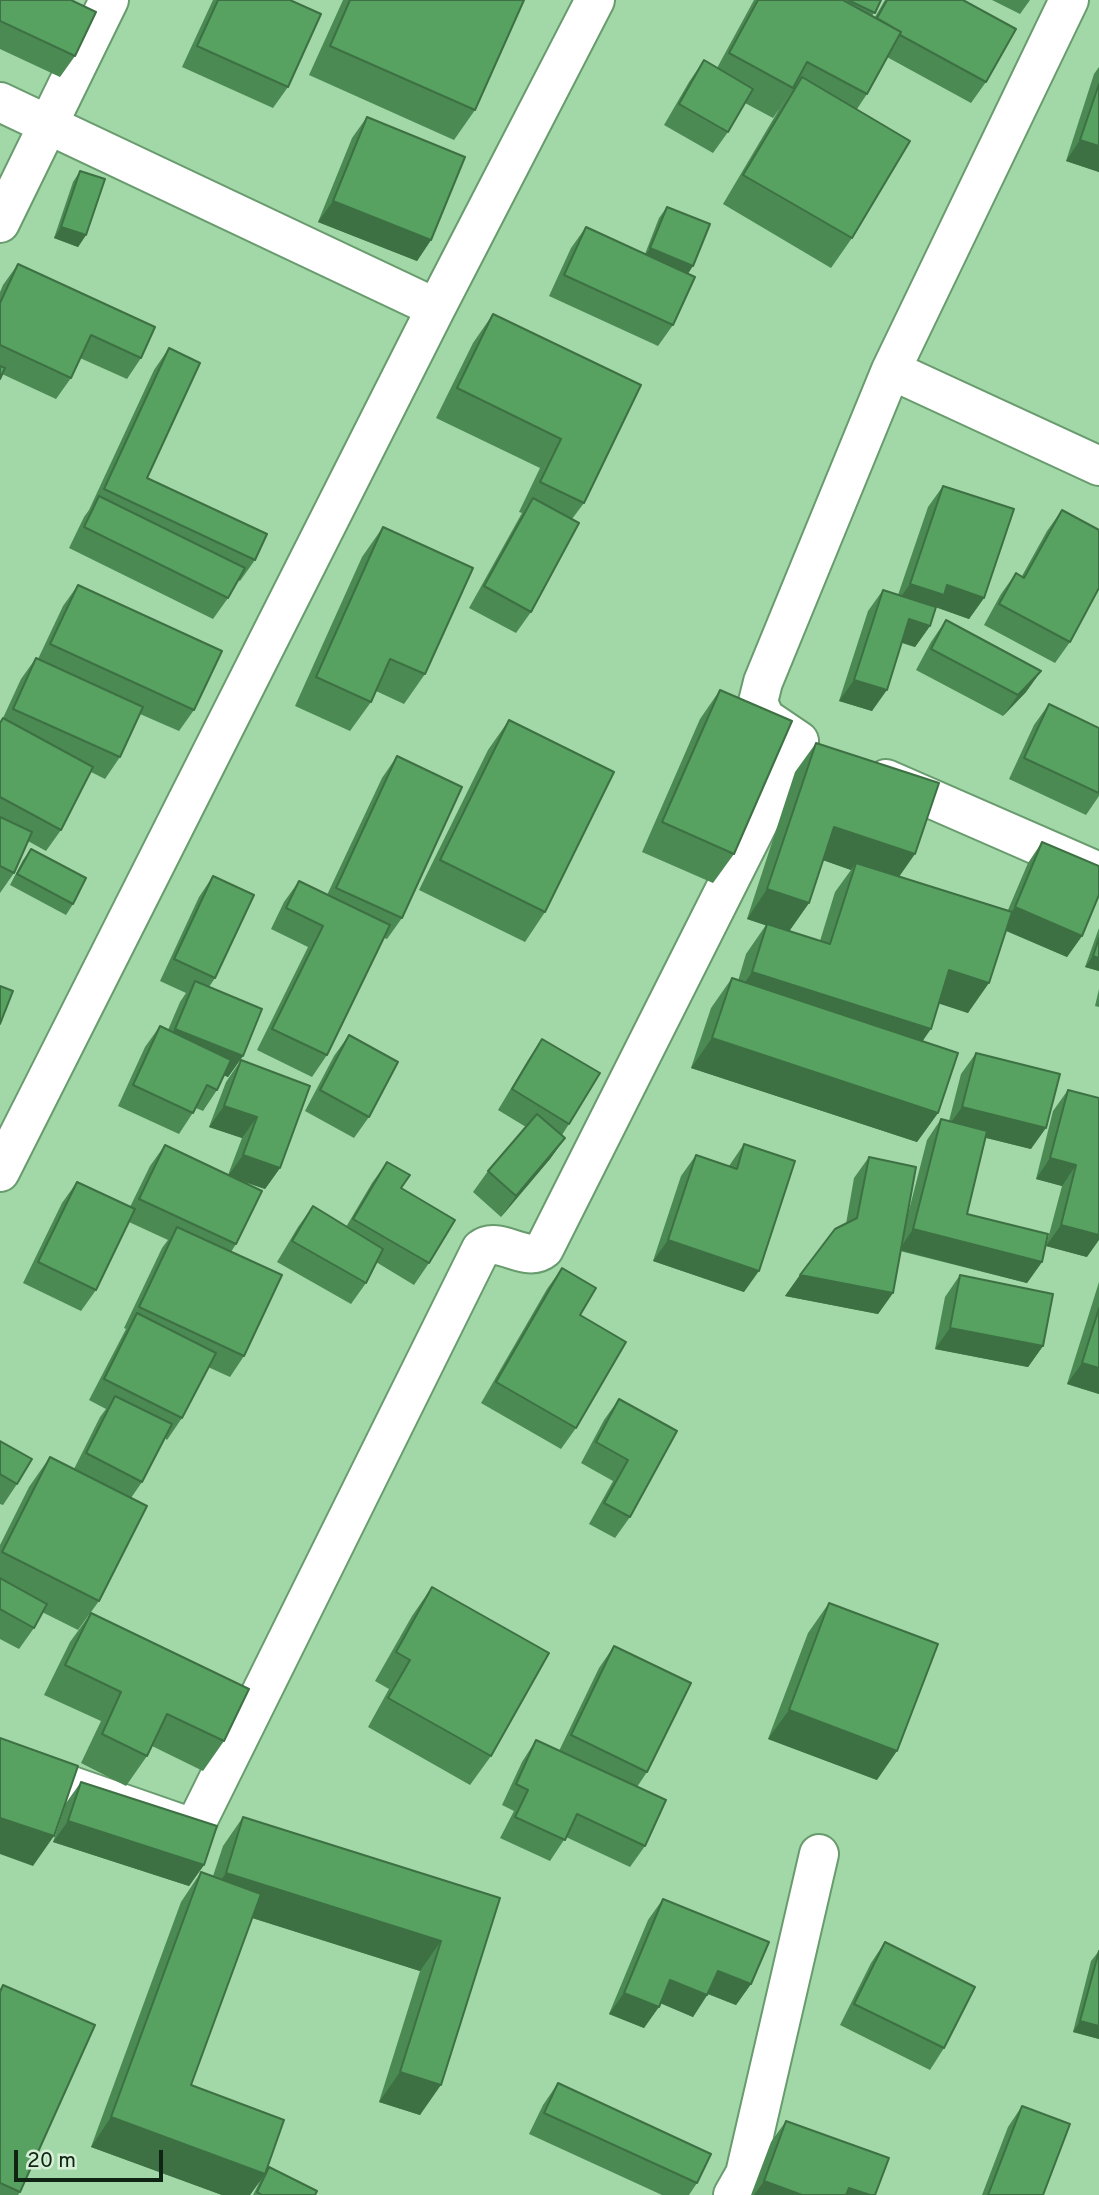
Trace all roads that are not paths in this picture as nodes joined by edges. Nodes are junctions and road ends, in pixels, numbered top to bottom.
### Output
1 (109, 0) edge
2 (595, 0) edge
3 (1069, 0) edge
4 (0, 102) edge
5 (48, 125) junction
6 (0, 223) edge
7 (436, 308) junction
8 (891, 370) junction
9 (1099, 466) edge
10 (824, 753) junction
11 (1099, 872) edge
12 (0, 1172) edge
13 (0, 1761) edge
14 (819, 1854) dead end
15 (733, 2195) edge

1 - 5 street
2 - 7 street
3 - 8 street
4 - 5 street
5 - 6 street
5 - 7 street
7 - 12 street
8 - 9 street
8 - 10 street
10 - 11 street
10 - 13 street
14 - 15 street

